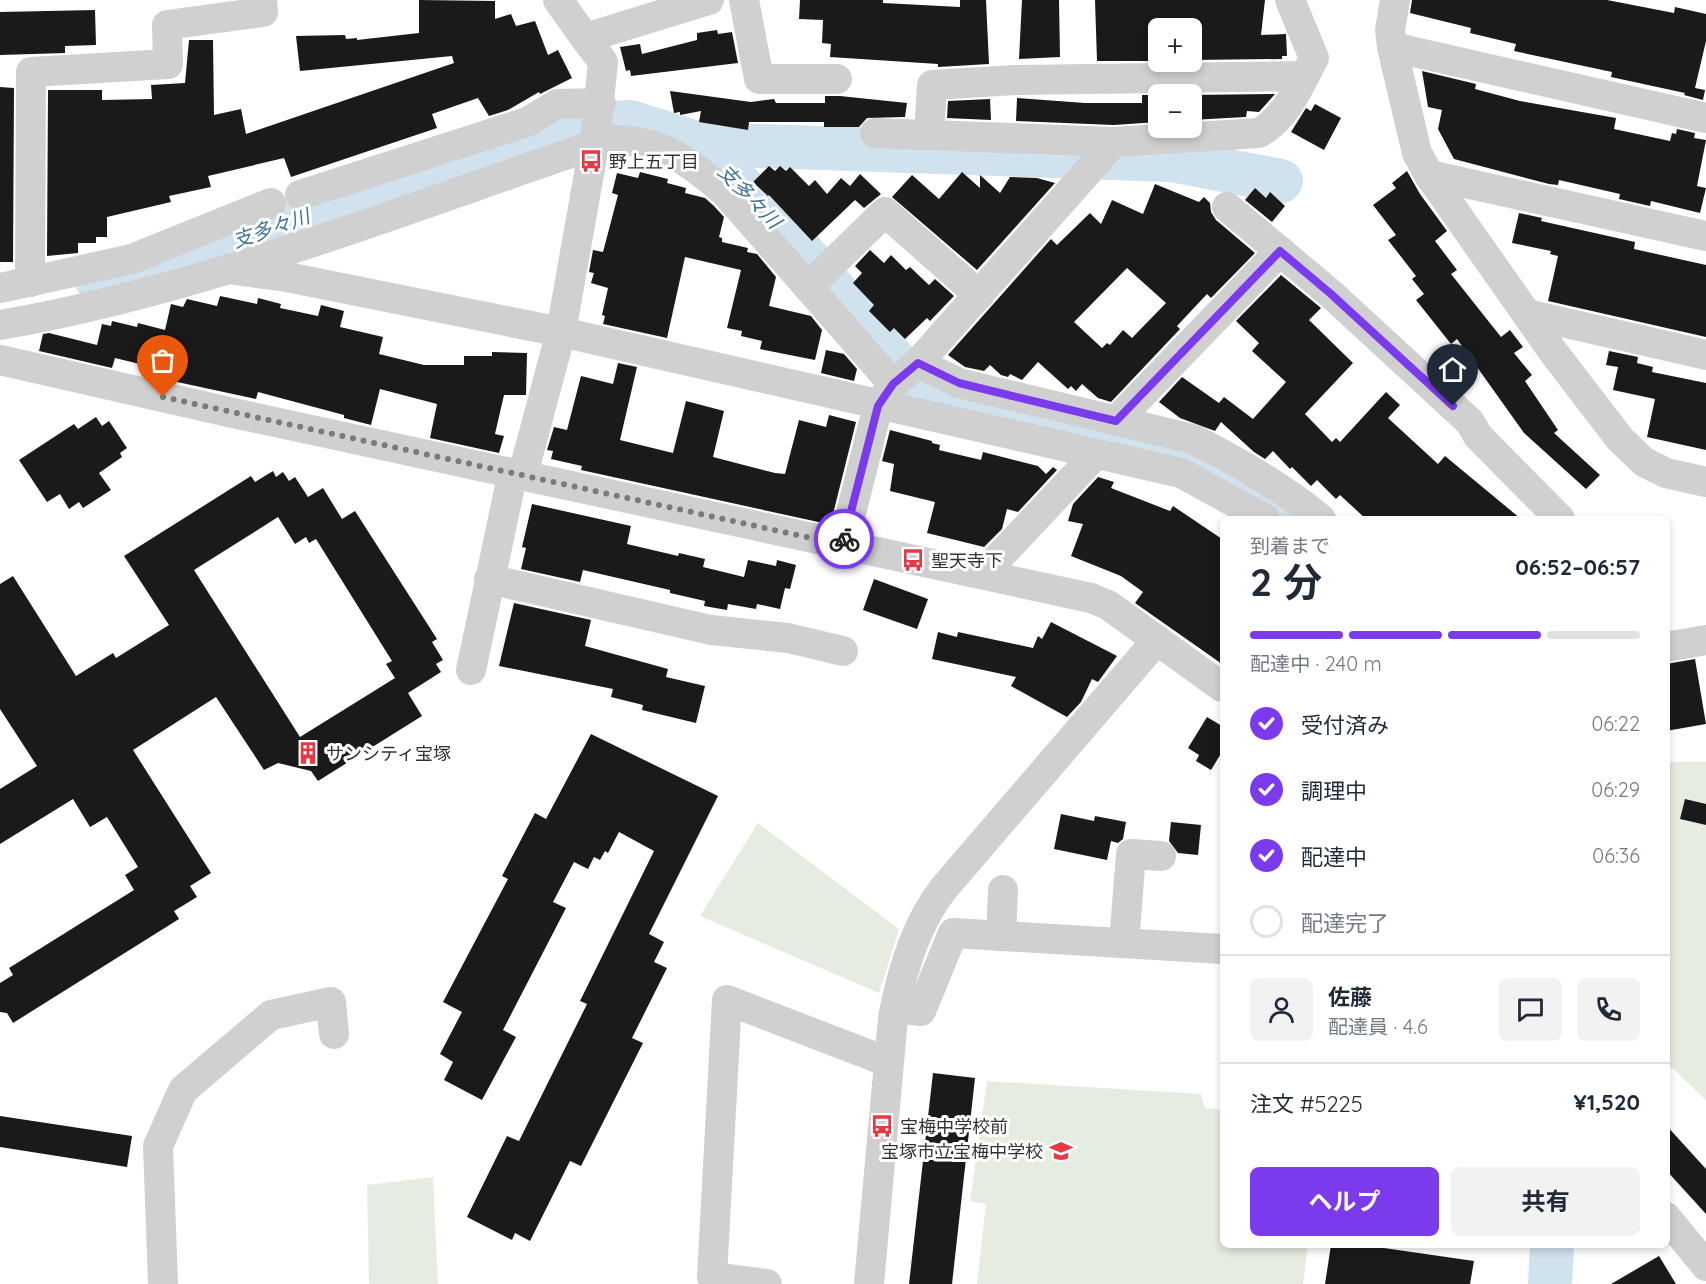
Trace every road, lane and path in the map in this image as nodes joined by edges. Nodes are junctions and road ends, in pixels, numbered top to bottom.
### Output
1 (262, 0) edge
2 (558, 0) edge
3 (709, 0) edge
4 (744, 0) edge
5 (1290, 0) edge
6 (1395, 0) edge
7 (585, 38) junction
8 (1392, 47) junction
9 (1304, 76) junction
10 (837, 79) dead end
11 (600, 107) junction
12 (1706, 118) edge
13 (875, 133) dead end
14 (929, 134) junction
15 (1114, 142) junction
16 (595, 143) junction
17 (1429, 175) junction
18 (300, 195) dead end
19 (271, 203) dead end
20 (1227, 207) dead end
21 (1706, 236) edge
22 (1280, 251) junction
23 (228, 269) junction
24 (30, 282) junction
25 (808, 287) junction
26 (0, 288) edge
27 (979, 295) junction
28 (1527, 314) junction
29 (0, 325) edge
30 (561, 332) junction
31 (1706, 355) edge
32 (0, 360) edge
33 (918, 363) junction
34 (885, 395) junction
35 (1116, 421) junction
36 (1096, 454) junction
37 (518, 473) junction
38 (1706, 482) edge
39 (1260, 516) edge
40 (1317, 516) edge
41 (1557, 516) edge
42 (843, 545) junction
43 (983, 574) junction
44 (489, 579) junction
45 (1157, 639) junction
46 (1706, 640) edge
47 (1670, 646) edge
48 (843, 651) dead end
49 (471, 670) dead end
50 (1220, 686) edge
51 (1161, 856) dead end
52 (1003, 890) dead end
53 (1001, 936) junction
54 (1124, 943) junction
55 (1220, 949) edge
56 (895, 1008) junction
57 (334, 1034) dead end
58 (888, 1062) junction
59 (1670, 1222) edge
60 (1706, 1266) edge
61 (163, 1284) edge
62 (767, 1284) edge
63 (869, 1284) edge

1 - 24 street
2 - 7 street
3 - 7 street
4 - 10 street
5 - 9 street
6 - 8 street
7 - 11 street
8 - 12 street
8 - 17 street
9 - 14 street
9 - 15 street
11 - 16 street
11 - 18 street
13 - 14 street
14 - 15 street
15 - 27 street
16 - 23 street
16 - 25 street
16 - 30 street
17 - 21 street
17 - 28 street
19 - 24 street
20 - 22 street
22 - 35 street
22 - 41 street
23 - 29 street
23 - 30 street
24 - 26 street
25 - 27 street
25 - 34 street
27 - 33 street
28 - 31 street
28 - 38 street
30 - 34 street
30 - 37 street
32 - 37 street
33 - 34 street
33 - 35 street
34 - 36 street
34 - 42 street
35 - 40 street
36 - 39 street
36 - 43 street
37 - 42 street
37 - 44 street
42 - 43 street
43 - 45 street
44 - 48 street
44 - 49 street
45 - 50 street
45 - 56 street
46 - 47 street
51 - 54 street
52 - 53 street
53 - 54 street
53 - 56 street
54 - 55 street
56 - 58 street
57 - 61 street
58 - 62 street
58 - 63 street
59 - 60 street

